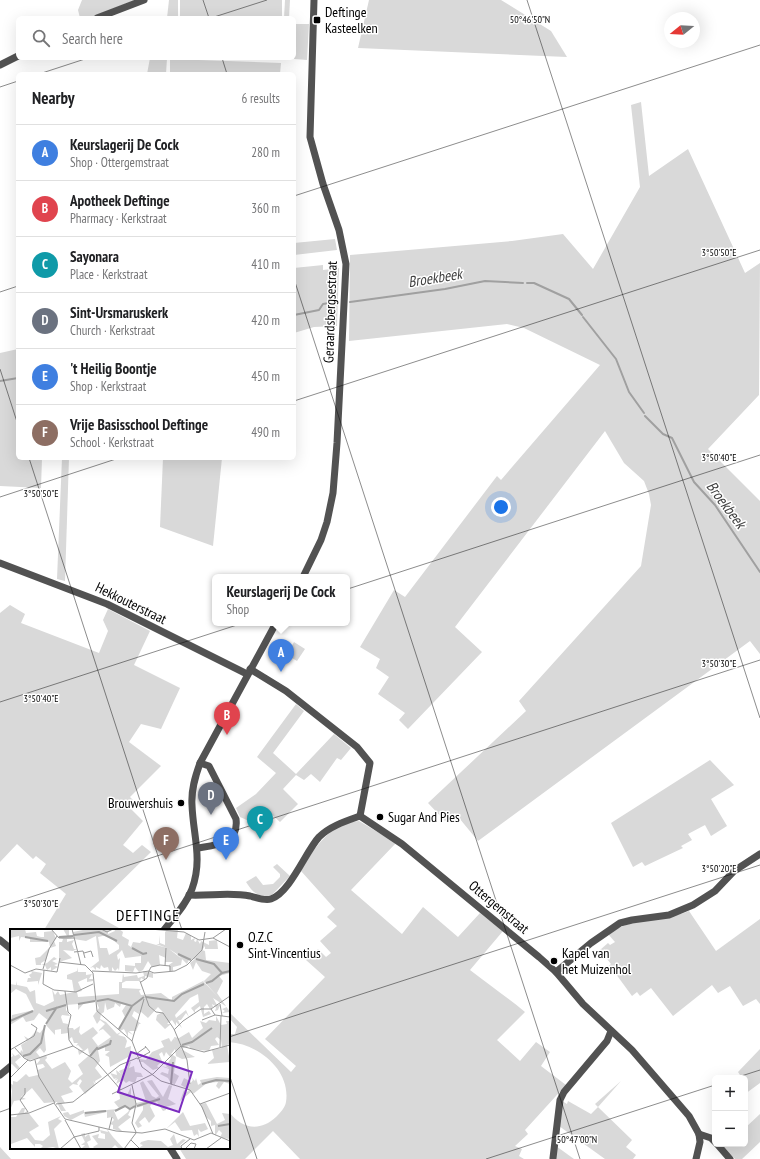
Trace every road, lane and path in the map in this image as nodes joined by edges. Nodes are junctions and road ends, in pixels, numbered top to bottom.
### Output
1 (144, 0) edge
2 (314, 0) edge
3 (102, 16) edge
4 (16, 57) edge
5 (0, 65) edge
6 (0, 563) edge
7 (304, 574) edge
8 (274, 626) edge
9 (249, 671) junction
10 (200, 763) junction
11 (360, 816) junction
12 (198, 848) junction
13 (760, 854) edge
14 (189, 895) junction
15 (165, 929) edge
16 (0, 940) edge
17 (10, 948) edge
18 (556, 972) junction
19 (611, 1031) junction
20 (10, 1067) edge
21 (1, 1074) edge
22 (699, 1134) junction
23 (712, 1139) edge
24 (720, 1147) edge
25 (171, 1149) edge
26 (553, 1158) edge
27 (177, 1159) edge
28 (696, 1159) edge
29 (730, 1159) edge

1 - 3 street
2 - 7 street, Geraardsbergsestraat
4 - 5 street
6 - 9 street, Hekkouterstraat
8 - 9 street
9 - 10 street
9 - 11 street
10 - 12 street
10 - 12 street
11 - 14 street
11 - 18 street, Ottergemstraat
12 - 14 street
13 - 18 street
14 - 15 street
16 - 17 street
18 - 19 street, Ottergemstraat
19 - 22 street, Ottergemstraat
19 - 26 street
20 - 21 street
22 - 23 street
22 - 28 street
24 - 29 street
25 - 27 street

